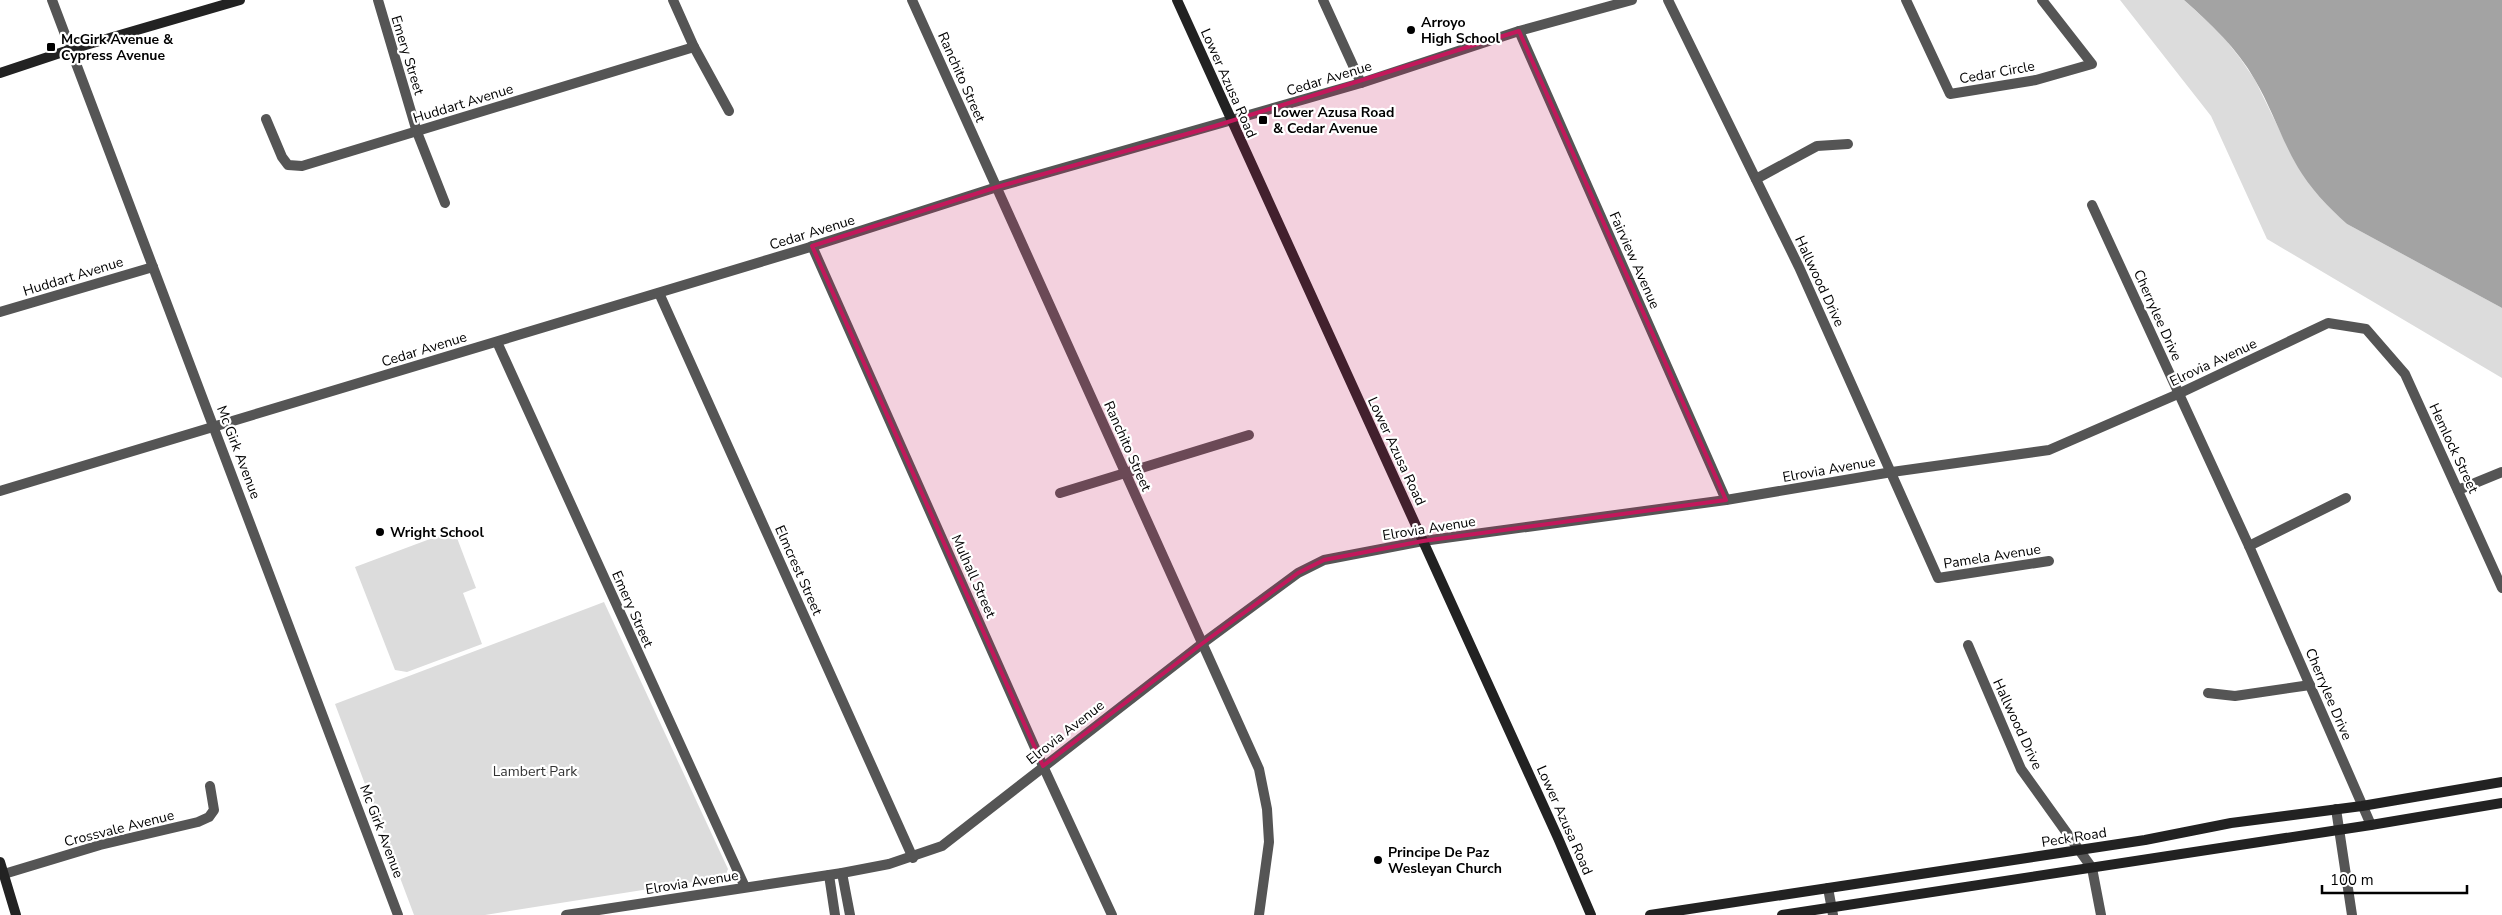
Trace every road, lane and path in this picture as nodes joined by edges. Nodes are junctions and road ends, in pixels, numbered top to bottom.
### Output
1 (52, 0) edge
2 (240, 0) edge
3 (378, 0) edge
4 (673, 0) edge
5 (912, 0) edge
6 (1177, 0) edge
7 (1323, 0) edge
8 (1632, 0) edge
9 (1668, 0) edge
10 (1906, 0) edge
11 (2042, 0) edge
12 (1519, 31) junction
13 (694, 47) junction
14 (72, 49) junction
15 (0, 73) edge
16 (1361, 83) junction
17 (729, 111) dead end
18 (266, 120) dead end
19 (1232, 121) junction
20 (417, 132) junction
21 (1848, 144) dead end
22 (1756, 180) junction
23 (997, 187) junction
24 (445, 202) dead end
25 (2092, 205) dead end
26 (812, 246) junction
27 (153, 267) junction
28 (660, 293) junction
29 (0, 312) edge
30 (2366, 329) joint
31 (496, 342) junction
32 (2178, 394) junction
33 (215, 427) junction
34 (1249, 435) dead end
35 (1892, 472) junction
36 (2502, 472) edge
37 (1125, 474) junction
38 (2458, 490) junction
39 (0, 491) edge
40 (1060, 493) dead end
41 (2346, 498) dead end
42 (1726, 500) junction
43 (1423, 541) junction
44 (2249, 546) junction
45 (2049, 561) dead end
46 (1938, 578) joint
47 (2502, 588) edge
48 (1202, 643) junction
49 (1968, 645) dead end
50 (2310, 685) junction
51 (2208, 693) dead end
52 (1043, 766) junction
53 (2502, 782) edge
54 (210, 786) dead end
55 (2502, 802) edge
56 (2362, 806) junction
57 (2336, 809) junction
58 (2371, 825) junction
59 (2338, 829) junction
60 (2079, 850) junction
61 (913, 858) junction
62 (0, 862) edge
63 (2092, 868) junction
64 (842, 873) junction
65 (4, 874) junction
66 (829, 875) junction
67 (744, 887) junction
68 (1828, 888) junction
69 (1832, 911) edge
70 (16, 915) edge
71 (398, 915) edge
72 (566, 915) edge
73 (835, 915) edge
74 (850, 915) edge
75 (1112, 915) edge
76 (1259, 915) edge
77 (1591, 915) edge
78 (1650, 915) edge
79 (1782, 915) edge
80 (2101, 915) edge
81 (2352, 915) edge

1 - 14 street, Mc Girk Avenue
2 - 14 main road
3 - 20 street, Emery Street
4 - 13 street
5 - 23 street, Ranchito Street
6 - 19 main road, Lower Azusa Road
7 - 16 street
8 - 12 street, Cedar Avenue
9 - 22 street, Hallwood Drive
10 - 11 street, Cedar Circle
12 - 16 street, Cedar Avenue
12 - 42 street, Fairview Avenue
13 - 17 street
13 - 20 street, Huddart Avenue
14 - 15 main road
14 - 27 street, Mc Girk Avenue
16 - 19 street, Cedar Avenue
18 - 20 street, Huddart Avenue
19 - 23 street, Cedar Avenue
19 - 43 main road, Lower Azusa Road
20 - 24 street, Emery Street
21 - 22 street
22 - 35 street, Hallwood Drive
23 - 26 street, Cedar Avenue
23 - 37 street, Ranchito Street
25 - 32 street, Cherrylee Drive
26 - 28 street, Cedar Avenue
26 - 52 street, Mulhall Street
27 - 29 street, Huddart Avenue
27 - 33 street, Mc Girk Avenue
28 - 31 street, Cedar Avenue
28 - 61 street, Elmcrest Street
30 - 32 street, Elrovia Avenue
30 - 38 street, Hemlock Street
31 - 33 street, Cedar Avenue
31 - 67 street, Emery Street
32 - 35 street, Elrovia Avenue
32 - 44 street, Cherrylee Drive
33 - 39 street, Cedar Avenue
33 - 71 street, Mc Girk Avenue
34 - 37 street
35 - 42 street, Elrovia Avenue
35 - 46 street, Hallwood Drive
36 - 38 street
37 - 40 street
37 - 48 street, Ranchito Street
38 - 47 street, Hemlock Street
41 - 44 street
42 - 43 street, Elrovia Avenue
43 - 48 street, Elrovia Avenue
43 - 77 main road, Lower Azusa Road
44 - 50 street, Cherrylee Drive
45 - 46 street, Pamela Avenue
48 - 52 street, Elrovia Avenue
48 - 76 street, Ranchito Street
49 - 60 street, Hallwood Drive
50 - 51 street
50 - 56 street, Cherrylee Drive
52 - 61 street, Elrovia Avenue
52 - 75 street, Mulhall Street
53 - 56 main road, Peck Road
54 - 65 street, Crossvale Avenue
55 - 58 main road
56 - 57 main road, Peck Road
56 - 58 street, Cherrylee Drive
57 - 59 street
57 - 60 main road, Peck Road
58 - 59 main road
59 - 63 main road
59 - 81 street
60 - 63 street, Hallwood Drive
60 - 68 main road, Peck Road
61 - 64 street, Elrovia Avenue
62 - 65 main road
63 - 69 main road
63 - 80 street, Hallwood Drive
64 - 66 street, Elrovia Avenue
64 - 74 street
65 - 70 main road
66 - 67 street, Elrovia Avenue
66 - 73 street
67 - 72 street, Elrovia Avenue
68 - 69 street
68 - 78 main road, Peck Road
69 - 79 main road

